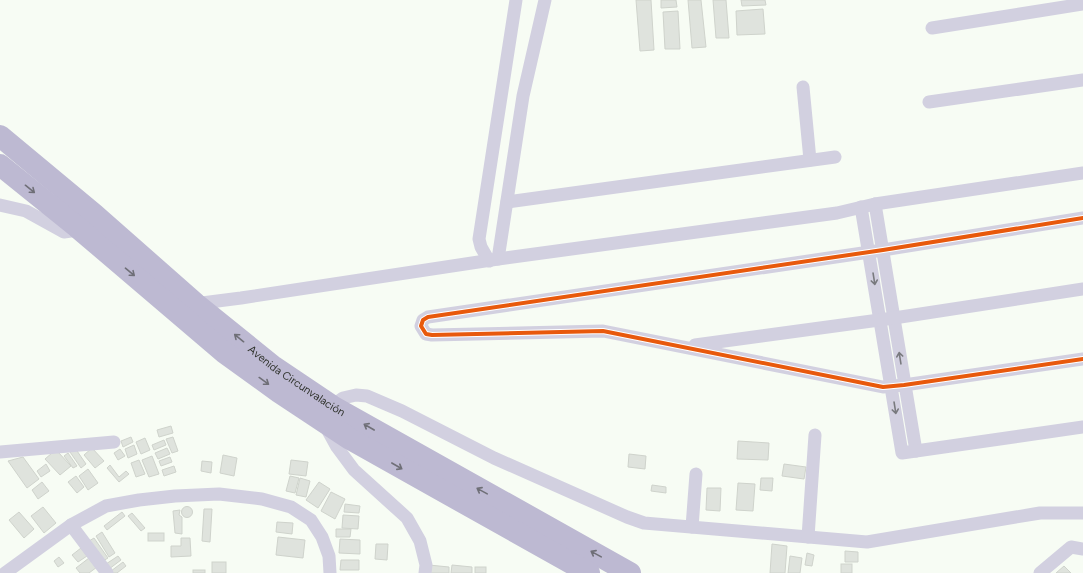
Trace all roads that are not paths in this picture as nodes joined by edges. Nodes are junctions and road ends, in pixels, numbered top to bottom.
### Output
1 (516, 0) edge
2 (545, 0) edge
3 (1083, 4) edge
4 (932, 28) dead end
5 (1083, 80) edge
6 (803, 87) dead end
7 (929, 102) dead end
8 (0, 136) edge
9 (835, 157) dead end
10 (810, 160) junction
11 (0, 165) edge
12 (1083, 173) edge
13 (507, 202) junction
14 (875, 204) junction
15 (0, 205) edge
16 (861, 207) junction
17 (95, 215) junction
18 (1083, 218) edge
19 (77, 227) junction
20 (883, 250) junction
21 (870, 252) junction
22 (494, 260) junction
23 (1083, 289) edge
24 (196, 304) junction
25 (170, 306) junction
26 (894, 318) junction
27 (880, 319) junction
28 (686, 347) junction
29 (1083, 359) edge
30 (898, 386) junction
31 (327, 414) junction
32 (1083, 427) edge
33 (815, 435) dead end
34 (114, 442) dead end
35 (0, 452) edge
36 (696, 474) dead end
37 (1083, 513) edge
38 (71, 525) junction
39 (692, 527) junction
40 (808, 537) junction
41 (1077, 548) edge
42 (1083, 560) edge
43 (5, 573) edge
44 (107, 573) edge
45 (330, 573) edge
46 (425, 573) edge
47 (589, 573) edge
48 (630, 573) edge
49 (1040, 573) edge

1 - 22 street
2 - 13 street
3 - 4 street
5 - 7 street
6 - 10 street
8 - 17 highway, Avenida Circunvalación
9 - 10 street
10 - 13 street
11 -> 19 highway, Avenida Circunvalación
12 - 14 street
13 - 22 street
14 - 16 street
14 - 20 street
15 - 19 street
16 - 21 street
16 - 22 street
17 - 19 street
17 - 24 highway, Avenida Circunvalación
18 - 20 street
19 -> 25 highway, Avenida Circunvalación
20 - 21 street
20 - 26 street
21 -> 27 street
21 - 28 street
22 - 24 street
23 - 26 street
24 - 25 street
31 -> 24 highway, Avenida Circunvalación
25 -> 31 highway, Avenida Circunvalación
26 - 27 street
30 -> 26 street
27 - 28 street
27 - 30 street
28 - 30 street
29 - 30 street
30 - 32 street
31 - 39 street
31 - 46 street
31 -> 47 highway, Avenida Circunvalación
48 -> 31 highway, Avenida Circunvalación
33 - 40 street
34 - 35 street
36 - 39 street
37 - 40 street
38 - 43 street
38 - 44 street
38 - 45 street
39 - 40 street
41 - 42 street
41 - 49 street

